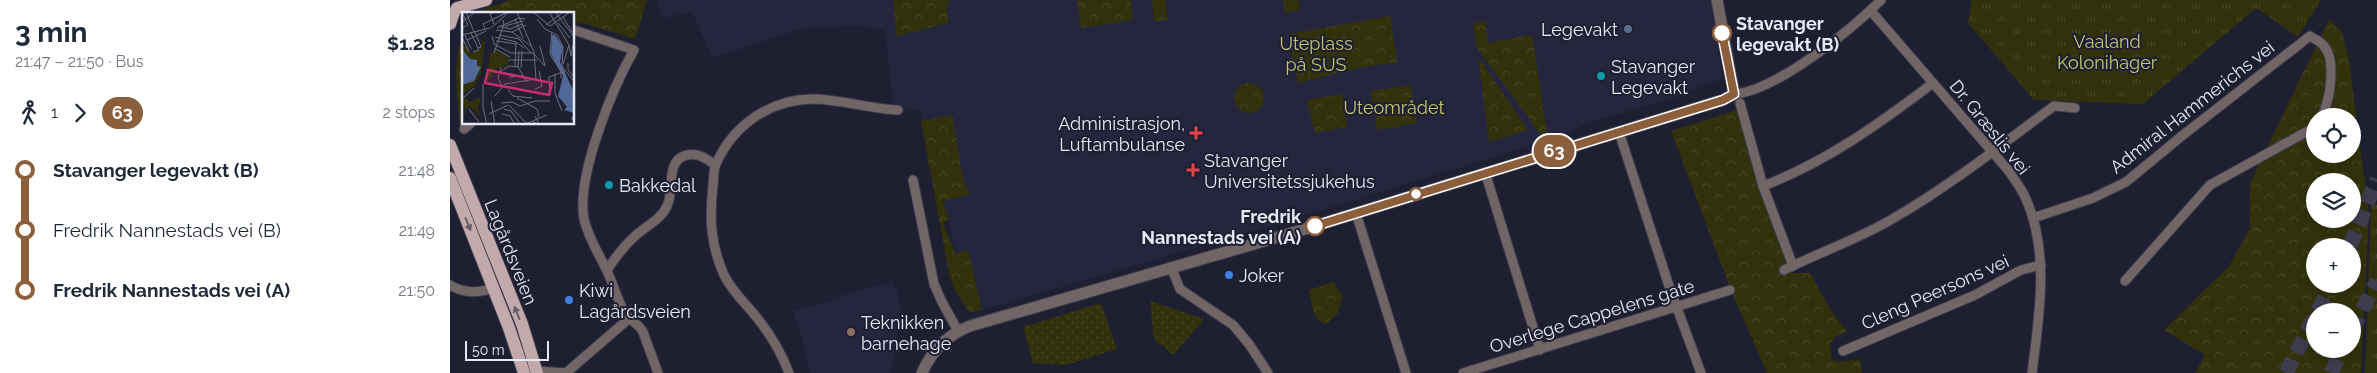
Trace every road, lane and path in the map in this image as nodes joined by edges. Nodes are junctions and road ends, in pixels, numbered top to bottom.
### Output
1 (486, 0) edge
2 (1716, 0) edge
3 (1881, 0) edge
4 (454, 11) edge
5 (1871, 11) junction
6 (575, 30) edge
7 (1933, 83) junction
8 (1737, 99) junction
9 (2075, 108) dead end
10 (2325, 108) edge
11 (898, 110) dead end
12 (1619, 132) junction
13 (2306, 132) edge
14 (450, 145) edge
15 (1993, 152) junction
16 (715, 165) junction
17 (1485, 172) junction
18 (450, 178) edge
19 (913, 180) dead end
20 (1763, 186) junction
21 (1356, 213) junction
22 (2034, 218) junction
23 (2041, 265) junction
24 (1792, 266) junction
25 (1171, 267) junction
26 (607, 270) junction
27 (1784, 270) dead end
28 (2125, 281) dead end
29 (450, 285) edge
30 (494, 288) junction
31 (1730, 290) dead end
32 (1676, 306) junction
33 (627, 316) junction
34 (958, 331) junction
35 (1540, 350) junction
36 (1843, 350) dead end
37 (533, 372) edge
38 (567, 373) edge
39 (658, 373) edge
40 (789, 373) edge
41 (922, 373) edge
42 (1268, 373) edge
43 (1406, 373) edge
44 (1463, 373) edge
45 (1701, 373) edge
46 (2032, 373) edge

1 - 4 main road
2 - 8 street
3 - 5 street
5 - 7 street, Dr. Græslis vei
5 - 8 street
6 - 26 street
7 - 15 street, Dr. Græslis vei
7 - 20 street
8 - 12 street
8 - 20 street
9 - 15 street
10 - 22 street, Admiral Hammerichs vei
11 - 16 street
12 - 17 street
12 - 32 street
13 - 28 street
37 -> 14 main road, Lagårdsveien
15 - 22 street, Dr. Græslis vei
15 - 24 street
16 - 26 street
16 - 40 street
17 - 21 street
17 - 35 street
18 -> 30 main road, Lagårdsveien
19 - 34 street
20 - 24 street
21 - 25 street
21 - 43 street
22 - 23 street, Dr. Græslis vei
23 - 36 street, Cleng Peersons vei
23 - 46 street, Dr. Græslis vei
24 - 27 street
25 - 34 street
25 - 42 street
26 - 33 street
29 - 30 street
30 - 37 main road, Lagårdsveien
31 - 32 street, Overlege Cappelens gate
32 - 35 street, Overlege Cappelens gate
32 - 45 street
33 - 38 street
33 - 39 street
34 - 41 street
35 - 44 street, Overlege Cappelens gate
37 - 38 street

